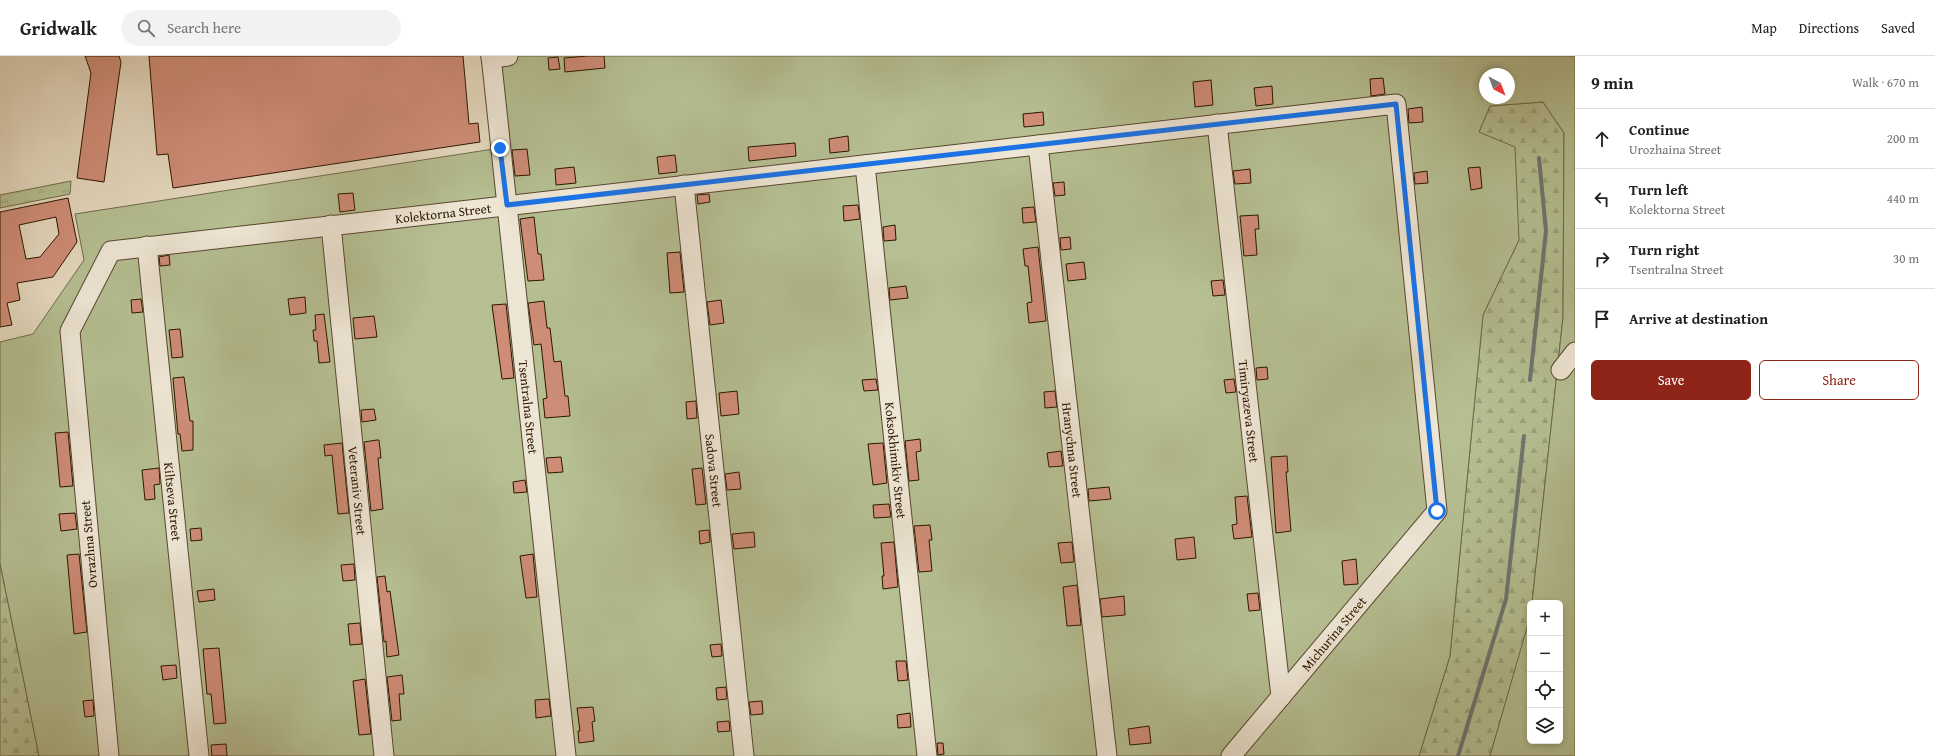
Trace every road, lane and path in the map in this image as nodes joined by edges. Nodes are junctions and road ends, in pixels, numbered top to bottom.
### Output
1 (497, 57) edge
2 (1217, 124) junction
3 (1038, 145) junction
4 (865, 165) junction
5 (684, 185) junction
6 (507, 205) junction
7 (331, 225) junction
8 (147, 246) junction
9 (70, 331) joint
10 (1575, 352) edge
11 (1561, 370) dead end
12 (1437, 511) joint
13 (1281, 697) junction
14 (109, 756) edge
15 (199, 756) edge
16 (384, 756) edge
17 (566, 756) edge
18 (744, 756) edge
19 (927, 756) edge
20 (1107, 756) edge
21 (1231, 756) edge

1 - 6 lane, Tsentralna Street
2 - 3 lane, Kolektorna Street
2 - 12 lane, Kolektorna Street
2 - 13 lane, Timiryazeva Street
3 - 4 lane, Kolektorna Street
3 - 20 lane, Hranychna Street
4 - 5 lane, Kolektorna Street
4 - 19 lane, Koksokhimikiv Street
5 - 6 lane, Kolektorna Street
5 - 18 lane, Sadova Street
6 - 7 lane, Kolektorna Street
6 - 17 lane, Tsentralna Street
7 - 8 lane, Kolektorna Street
7 - 16 lane, Veteraniv Street
8 - 9 lane, Kolektorna Street
8 - 15 lane, Kiltseva Street
9 - 14 lane, Ovrazhna Street
10 - 11 lane
12 - 13 lane, Michurina Street
13 - 21 lane, Michurina Street

